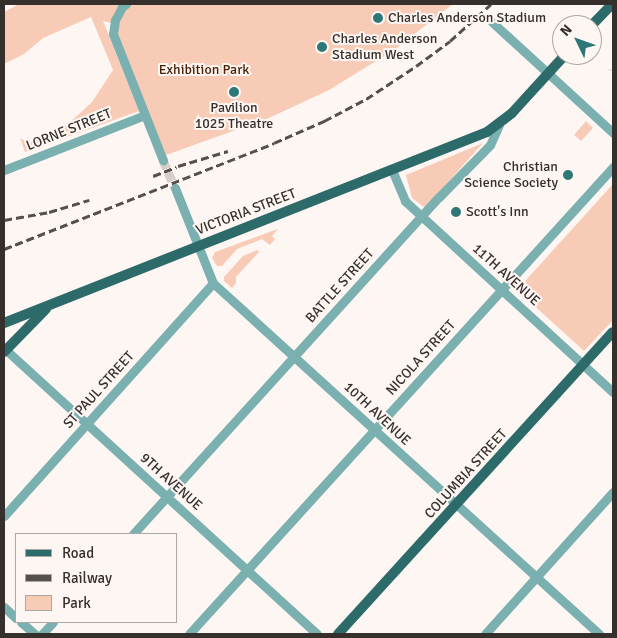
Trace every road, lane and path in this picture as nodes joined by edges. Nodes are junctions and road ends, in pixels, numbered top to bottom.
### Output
1 (126, 4) edge
2 (612, 4) edge
3 (602, 15) edge
4 (492, 22) dead end
5 (556, 65) edge
6 (549, 73) junction
7 (144, 115) junction
8 (499, 125) junction
9 (613, 132) edge
10 (163, 160) tunnel mouth
11 (613, 167) edge
12 (4, 170) edge
13 (392, 170) junction
14 (175, 188) tunnel mouth
15 (422, 216) junction
16 (197, 245) junction
17 (213, 283) junction
18 (501, 289) junction
19 (48, 306) junction
20 (4, 323) edge
21 (613, 332) edge
22 (5, 351) edge
23 (294, 357) junction
24 (584, 365) junction
25 (613, 392) edge
26 (86, 424) junction
27 (374, 430) junction
28 (613, 492) edge
29 (166, 497) junction
30 (456, 505) junction
31 (4, 516) edge
32 (134, 533) edge
33 (247, 570) junction
34 (537, 578) junction
35 (4, 607) edge
36 (15, 617) edge
37 (22, 623) edge
38 (52, 623) edge
39 (35, 634) edge
40 (42, 634) edge
41 (189, 634) edge
42 (317, 634) edge
43 (338, 634) edge
44 (485, 634) edge
45 (599, 634) edge

1 - 7 street
2 - 3 main road
4 - 6 street
5 - 6 main road, BATTLE STREET
6 - 8 main road, BATTLE STREET
6 - 9 street
7 - 10 street
7 - 12 street, LORNE STREET
8 - 13 main road, VICTORIA STREET
8 - 15 street, BATTLE STREET
11 - 18 street, NICOLA STREET
13 - 15 street, 11TH AVENUE
13 - 16 main road, VICTORIA STREET
14 - 16 street, 10TH AVENUE
15 - 18 street, 11TH AVENUE
15 - 23 street, BATTLE STREET
16 - 17 street, 10TH AVENUE
16 - 19 main road, VICTORIA STREET
17 - 23 street, 10TH AVENUE
17 - 26 street, ST PAUL STREET
18 - 24 street, 11TH AVENUE
18 - 27 street, NICOLA STREET
19 - 20 main road, VICTORIA STREET
19 - 22 main road
21 - 24 main road, COLUMBIA STREET
22 - 26 street, 9TH AVENUE
23 - 27 street, 10TH AVENUE
23 - 29 street, BATTLE STREET
24 - 25 street, 11TH AVENUE
24 - 30 main road, COLUMBIA STREET
26 - 29 street, 9TH AVENUE
26 - 31 street, ST PAUL STREET
27 - 30 street, 10TH AVENUE
27 - 33 street, NICOLA STREET
28 - 34 street
29 - 32 street, BATTLE STREET
29 - 33 street, 9TH AVENUE
30 - 34 street, 10TH AVENUE
30 - 43 main road, COLUMBIA STREET
33 - 41 street, NICOLA STREET
33 - 42 street, 9TH AVENUE
34 - 44 street
34 - 45 street, 10TH AVENUE
35 - 36 street
37 - 39 street
38 - 40 street

